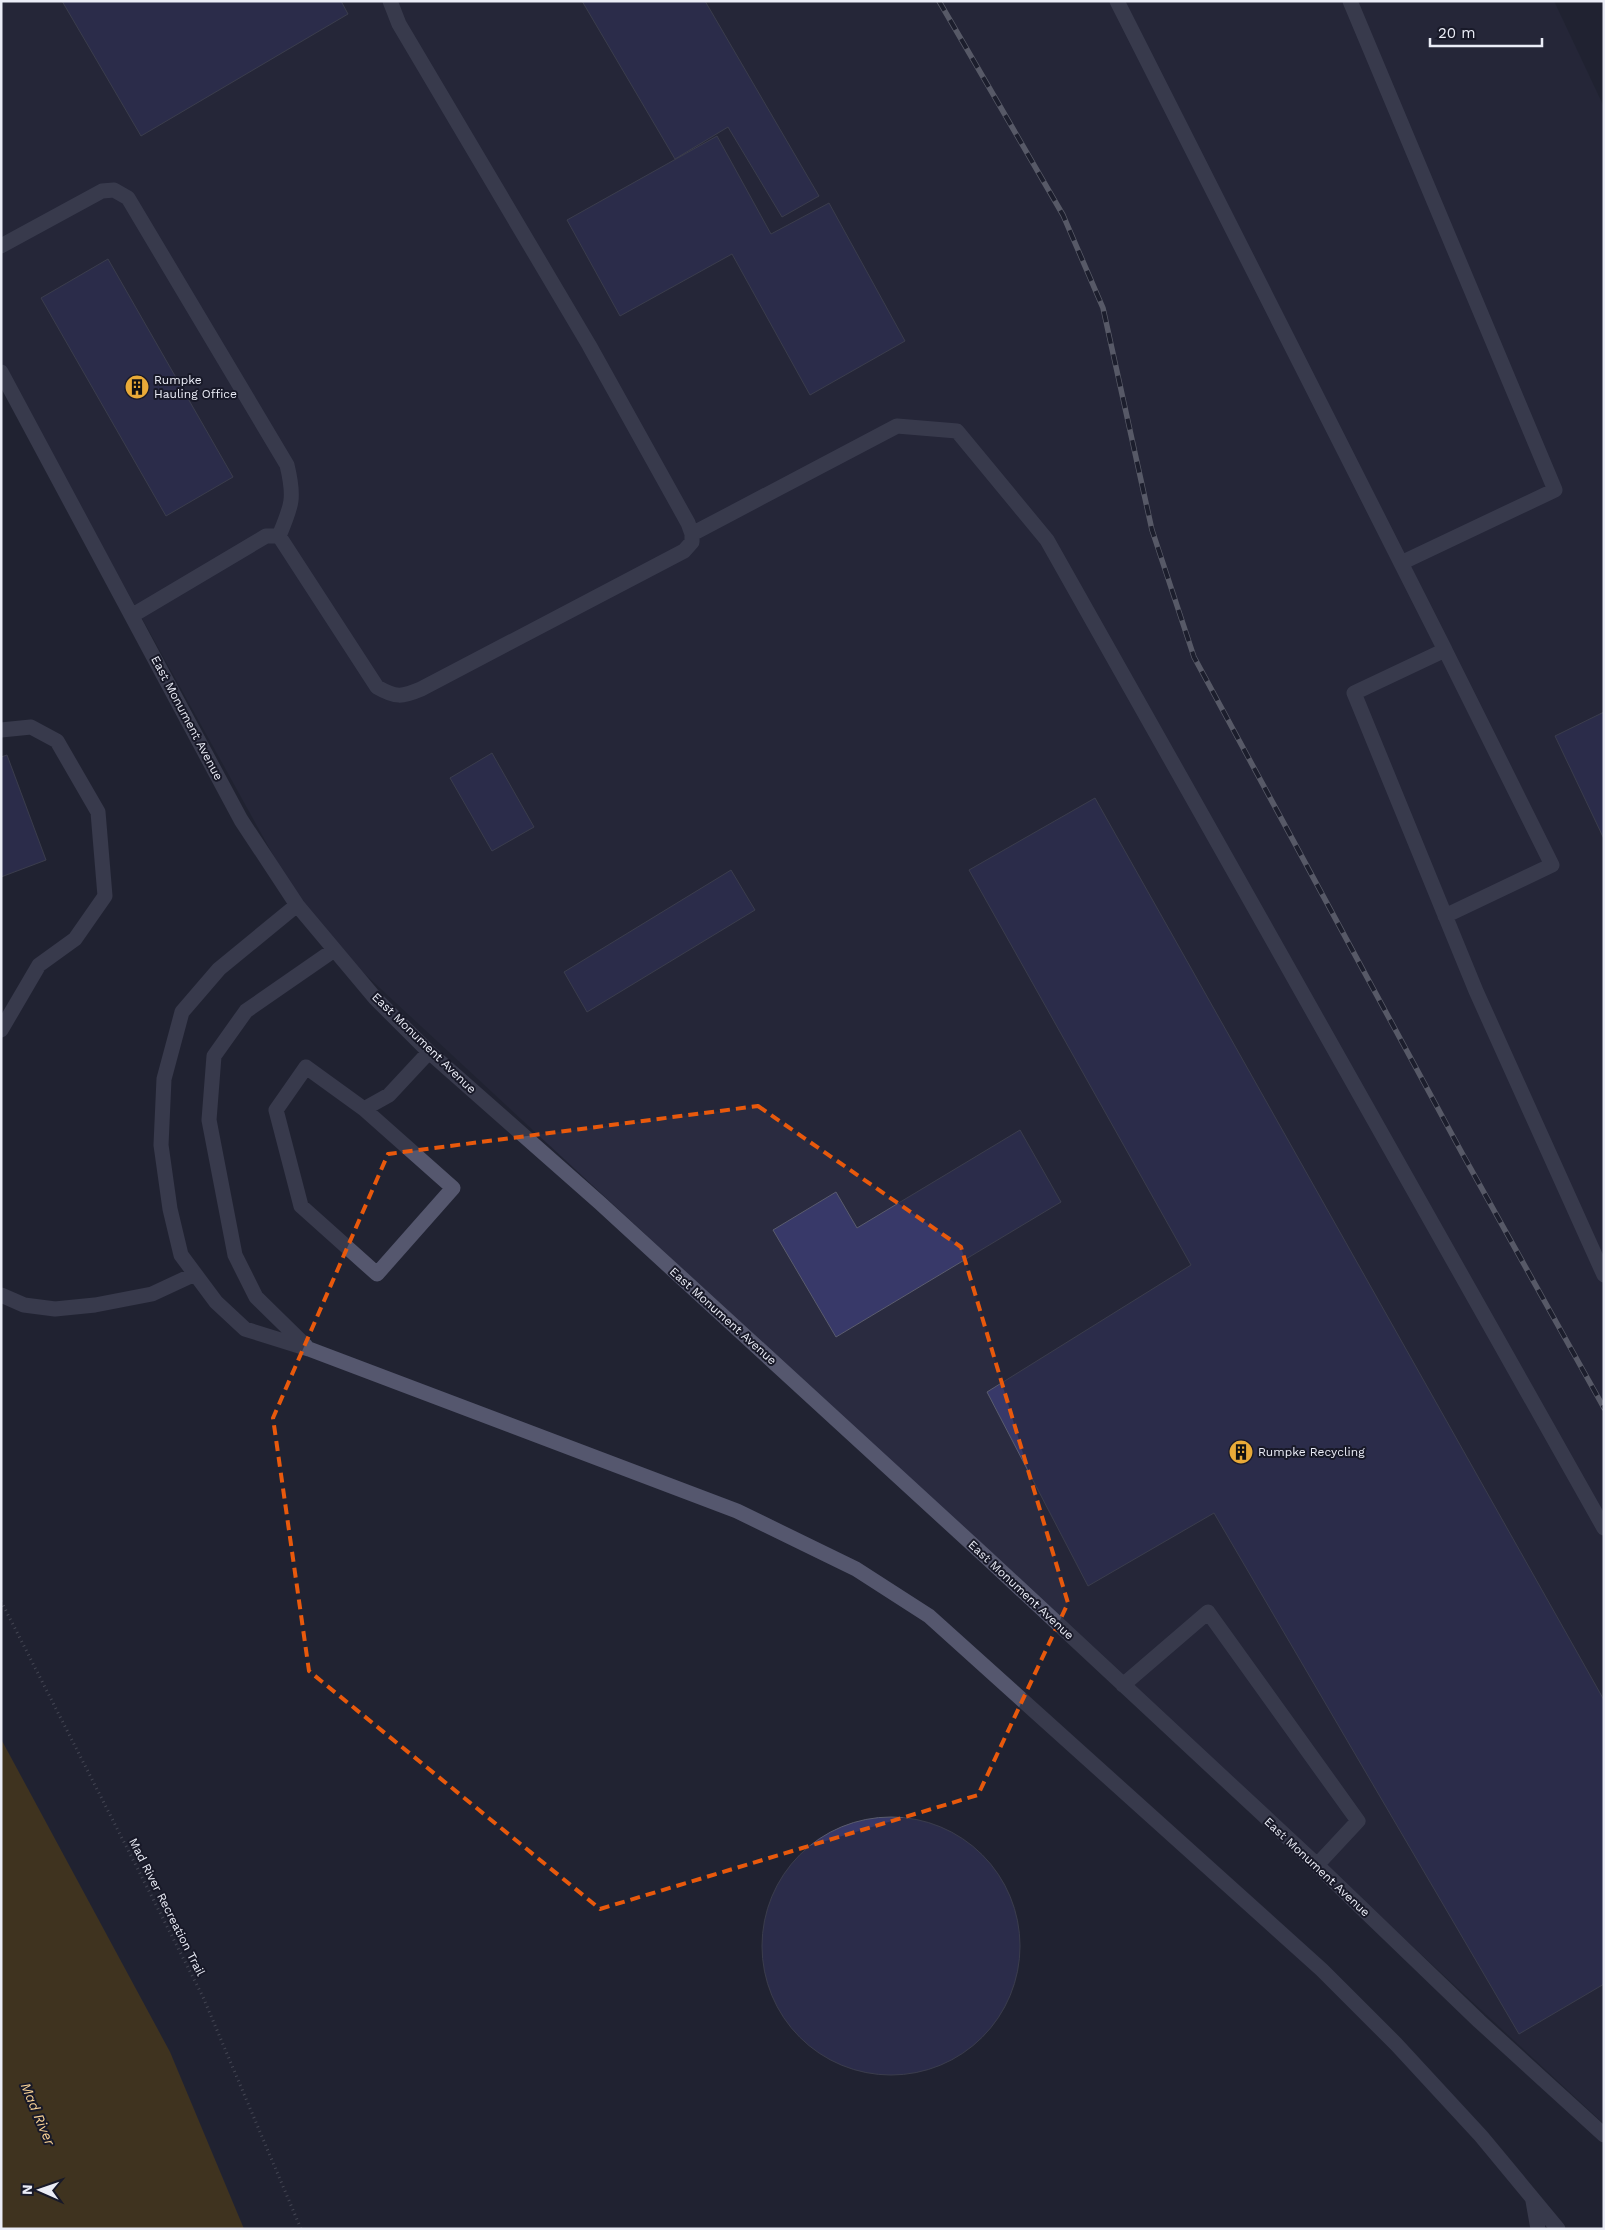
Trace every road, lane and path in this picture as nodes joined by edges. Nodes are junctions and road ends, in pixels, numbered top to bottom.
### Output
1 (390, 1) edge
2 (1117, 1) edge
3 (1350, 1) edge
4 (1, 246) edge
5 (1, 372) edge
6 (692, 534) junction
7 (279, 536) junction
8 (1401, 563) junction
9 (132, 615) junction
10 (1445, 650) junction
11 (1, 730) edge
12 (298, 905) junction
13 (1445, 916) junction
14 (334, 950) junction
15 (1, 1030) edge
16 (429, 1052) junction
17 (364, 1108) junction
18 (196, 1274) junction
19 (1604, 1274) edge
20 (1, 1295) edge
21 (309, 1349) junction
22 (1604, 1528) edge
23 (1, 1601) edge
24 (1123, 1685) junction
25 (1317, 1865) junction
26 (1604, 2135) edge
27 (1533, 2199) junction
28 (301, 2229) edge
29 (1538, 2229) edge
30 (1558, 2229) edge

1 - 6 street
2 - 8 street
3 - 8 street
4 - 7 street
5 - 9 street, East Monument Avenue
6 - 7 street
6 - 22 street
7 - 9 street
8 - 10 street
9 - 12 street, East Monument Avenue
10 - 13 street
10 - 13 street
11 - 15 street
12 - 14 street, East Monument Avenue
12 - 18 street
13 - 19 street
14 - 16 street, East Monument Avenue
14 - 21 street
16 - 17 street
16 - 24 street, East Monument Avenue
17 - 17 street
18 - 20 street
18 - 21 street
21 - 27 street
23 - 28 path, Mad River Recreation Trail
24 - 25 street, East Monument Avenue
24 - 25 street
25 - 26 street, East Monument Avenue
27 - 29 street
27 - 30 street

